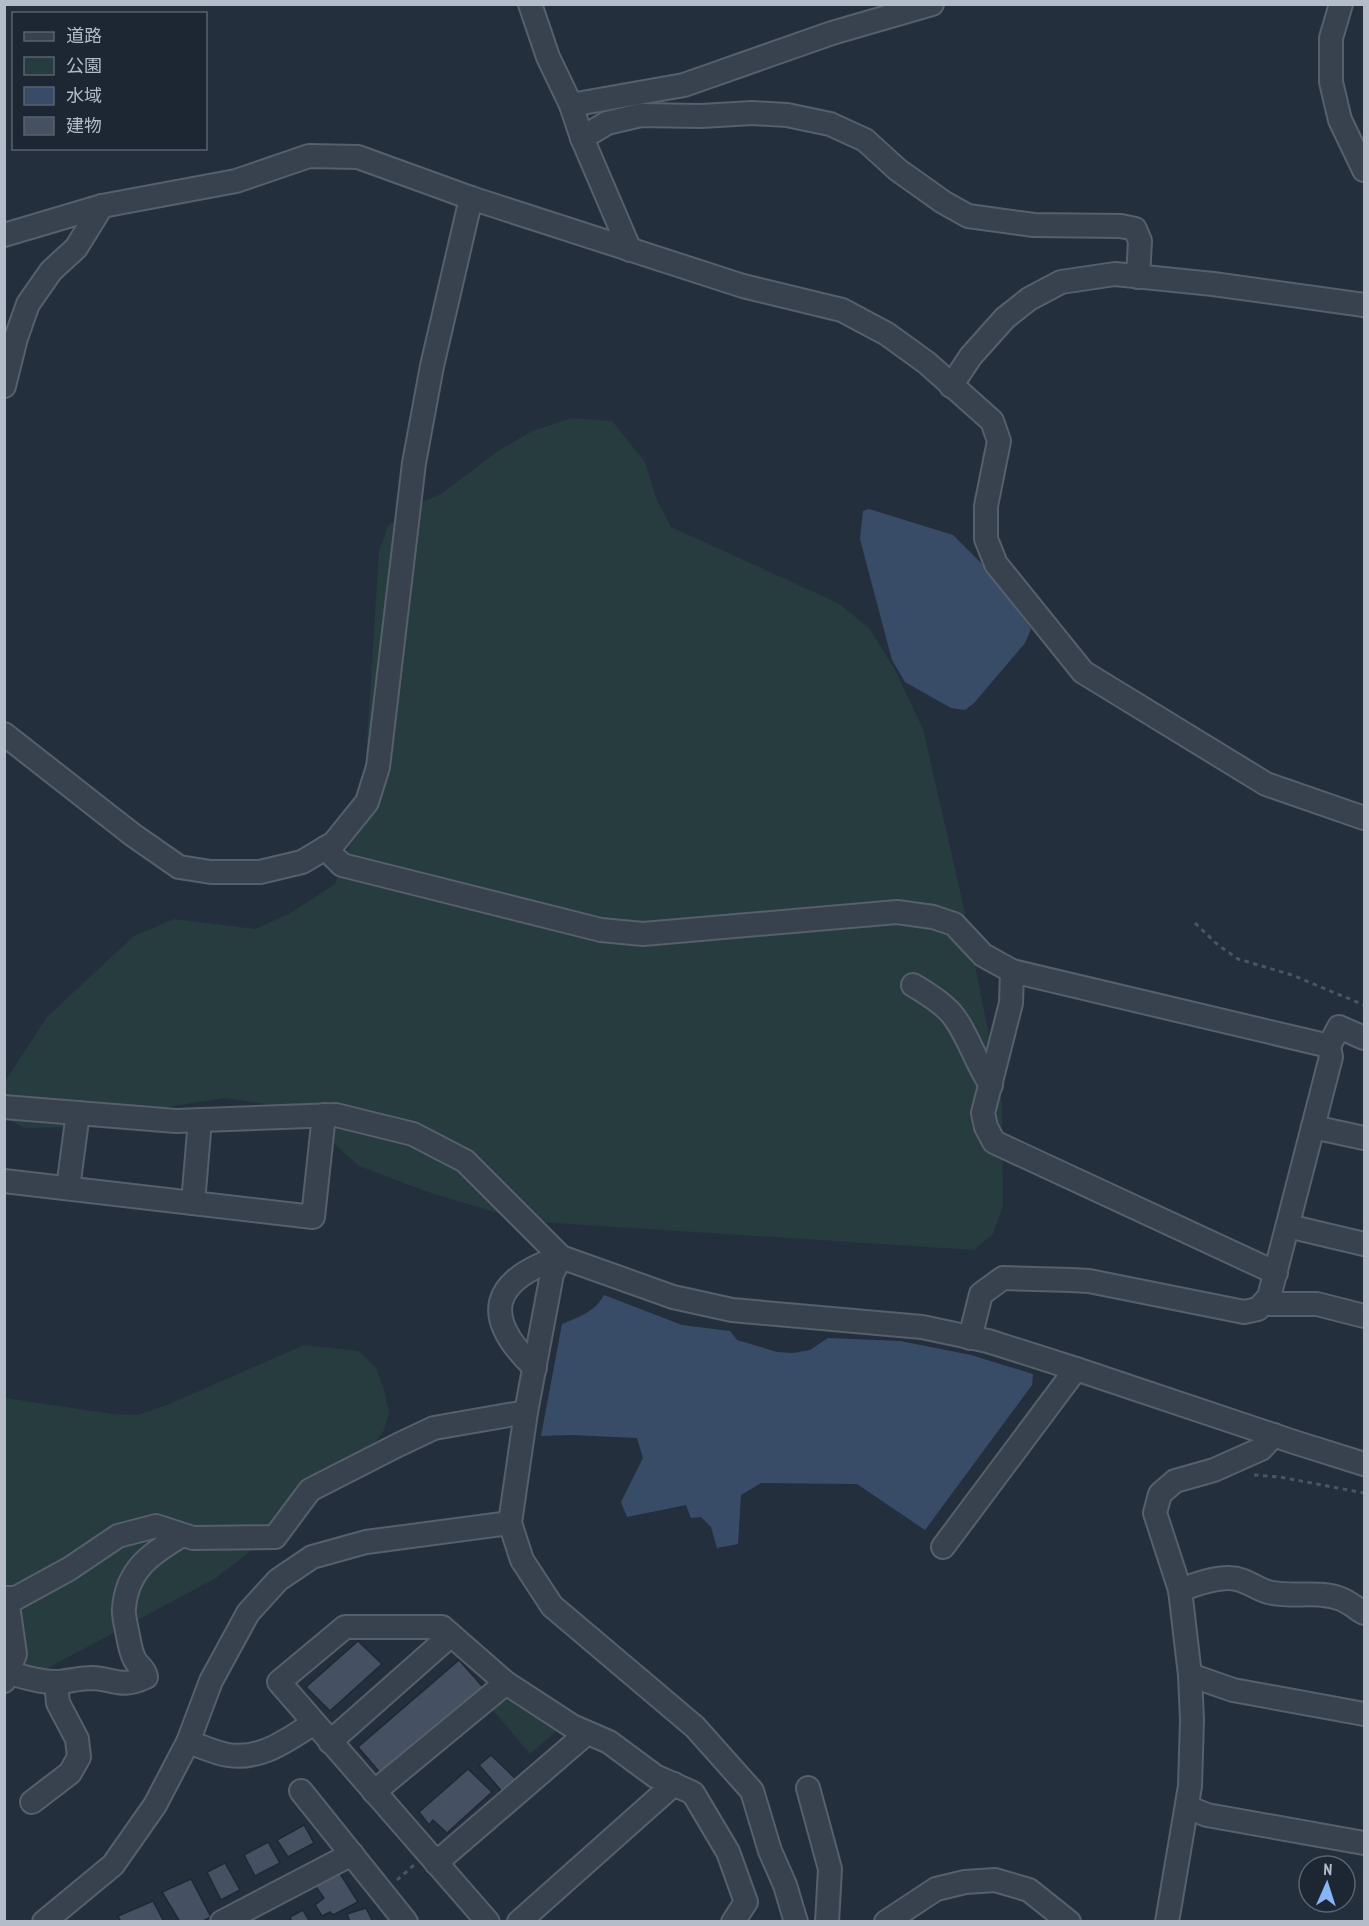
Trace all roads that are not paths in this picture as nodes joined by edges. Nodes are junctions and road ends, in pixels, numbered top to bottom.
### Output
1 (530, 4) edge
2 (932, 4) edge
3 (1341, 4) edge
4 (571, 105) junction
5 (582, 138) junction
6 (1365, 171) edge
7 (471, 198) junction
8 (102, 206) junction
9 (4, 234) edge
10 (630, 250) junction
11 (1138, 277) junction
12 (1365, 305) edge
13 (4, 386) edge
14 (951, 386) junction
15 (4, 734) edge
16 (1365, 818) edge
17 (325, 848) junction
18 (1012, 971) junction
19 (913, 985) dead end
20 (1365, 1038) edge
21 (1329, 1046) junction
22 (991, 1085) junction
23 (4, 1107) edge
24 (78, 1113) junction
25 (324, 1115) junction
26 (200, 1120) junction
27 (1313, 1126) junction
28 (1365, 1138) edge
29 (4, 1181) edge
30 (68, 1188) junction
31 (193, 1203) junction
32 (1288, 1226) junction
33 (1365, 1245) edge
34 (561, 1257) junction
35 (1276, 1273) junction
36 (1263, 1304) junction
37 (1365, 1316) edge
38 (970, 1338) junction
39 (535, 1368) junction
40 (1076, 1369) junction
41 (526, 1412) junction
42 (1274, 1435) junction
43 (1365, 1464) edge
44 (510, 1523) junction
45 (182, 1535) junction
46 (943, 1547) dead end
47 (1180, 1590) junction
48 (6, 1598) edge
49 (1365, 1613) edge
50 (451, 1635) junction
51 (1190, 1675) junction
52 (7, 1677) edge
53 (56, 1682) junction
54 (506, 1683) junction
55 (1365, 1714) edge
56 (314, 1723) junction
57 (587, 1732) junction
58 (188, 1742) junction
59 (330, 1742) junction
60 (674, 1784) junction
61 (808, 1788) dead end
62 (301, 1791) dead end
63 (374, 1792) junction
64 (32, 1802) dead end
65 (1186, 1807) junction
66 (1365, 1843) edge
67 (352, 1854) junction
68 (432, 1858) junction
69 (1172, 1916) edge
70 (44, 1922) edge
71 (222, 1922) edge
72 (406, 1922) edge
73 (488, 1922) edge
74 (519, 1922) edge
75 (733, 1922) edge
76 (796, 1922) edge
77 (827, 1922) edge
78 (886, 1922) edge
79 (1070, 1922) edge

1 - 4 street
2 - 4 street
3 - 6 street
4 - 5 street
5 - 10 street
5 - 11 street
7 - 8 street
7 - 10 street
7 - 17 street
8 - 9 street
8 - 13 street
10 - 14 street
11 - 12 street
11 - 14 street
14 - 16 street
15 - 17 street
17 - 18 street
18 - 21 street
18 - 22 street
19 - 22 street
20 - 21 street
21 - 27 street
22 - 35 street
23 - 24 street
24 - 26 street
24 - 30 street
25 - 26 street
25 - 31 street
25 - 34 street
26 - 31 street
27 - 28 street
27 - 32 street
29 - 30 street
30 - 31 street
32 - 33 street
32 - 35 street
34 - 38 street
34 - 39 street
34 - 39 street
35 - 36 street
36 - 37 street
36 - 38 street
38 - 40 street
39 - 41 street
40 - 42 street
40 - 46 street
41 - 44 street
41 - 45 street
42 - 43 street
42 - 47 street
44 - 58 street
44 - 76 street
45 - 48 street
45 - 53 street
47 - 49 street
47 - 51 street
48 - 52 street
50 - 54 street
50 - 56 street
50 - 59 street
51 - 55 street
51 - 65 street
52 - 53 street
53 - 64 street
54 - 57 street
54 - 63 street
56 - 58 street
56 - 59 street
57 - 60 street
57 - 68 street
58 - 70 street
59 - 63 street
60 - 74 street
60 - 75 street
61 - 77 street
62 - 67 street
63 - 68 street
65 - 66 street
65 - 69 street
67 - 71 street
67 - 72 street
68 - 73 street
78 - 79 street

